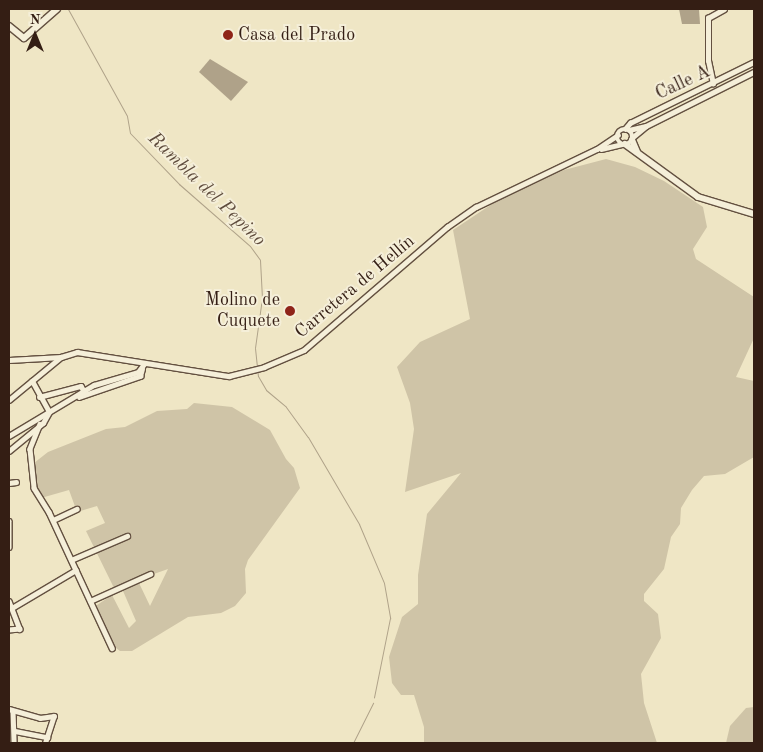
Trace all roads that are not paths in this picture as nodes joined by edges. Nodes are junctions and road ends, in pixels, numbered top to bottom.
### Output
1 (57, 9) edge
2 (724, 9) edge
3 (9, 26) edge
4 (754, 62) edge
5 (754, 72) edge
6 (713, 84) junction
7 (646, 126) junction
8 (627, 128) junction
9 (618, 135) junction
10 (633, 139) junction
11 (624, 144) junction
12 (597, 149) junction
13 (638, 153) junction
14 (754, 214) edge
15 (61, 357) junction
16 (9, 360) edge
17 (143, 367) junction
18 (32, 381) junction
19 (84, 391) junction
20 (39, 397) junction
21 (72, 399) junction
22 (9, 400) edge
23 (48, 412) junction
24 (40, 424) junction
25 (9, 436) edge
26 (9, 451) edge
27 (16, 482) dead end
28 (9, 483) edge
29 (77, 509) dead end
30 (53, 520) junction
31 (9, 521) edge
32 (128, 536) dead end
33 (9, 547) edge
34 (71, 560) junction
35 (76, 570) junction
36 (150, 574) dead end
37 (9, 601) edge
38 (90, 601) junction
39 (12, 608) junction
40 (9, 630) edge
41 (112, 648) dead end
42 (11, 710) edge
43 (15, 731) junction
44 (47, 737) junction
45 (14, 742) edge
46 (45, 743) edge

1 - 3 street
2 - 6 street
4 - 6 street, Calle A
5 - 7 street, Carretera de Hellín
6 - 8 street, Calle A
7 - 8 street, Carretera de Hellín
7 - 10 street, Carretera de Hellín
8 - 9 street, Carretera de Hellín
8 - 10 street
9 - 11 street
9 - 12 street, Carretera de Hellín
10 - 11 street, Carretera de Hellín
10 - 13 street
11 - 12 street, Carretera de Hellín
11 - 13 street
12 - 17 street, Carretera de Hellín
13 - 14 street
15 - 16 street, Carretera de Hellín
15 - 17 street, Carretera de Hellín
15 - 18 street
17 - 19 street
17 - 21 street
18 - 20 street
18 - 22 street
19 - 20 street
19 - 21 street
20 - 23 street
21 - 23 street
23 - 24 street
23 - 25 street
24 - 26 street
24 - 30 street
27 - 28 street
29 - 30 street
30 - 34 street
31 - 33 street
32 - 34 street
34 - 35 street
35 - 38 street
35 - 39 street
36 - 38 street
37 - 39 street
38 - 41 street
39 - 40 street
42 - 43 street
42 - 44 street
43 - 44 street
43 - 45 street
44 - 46 street

